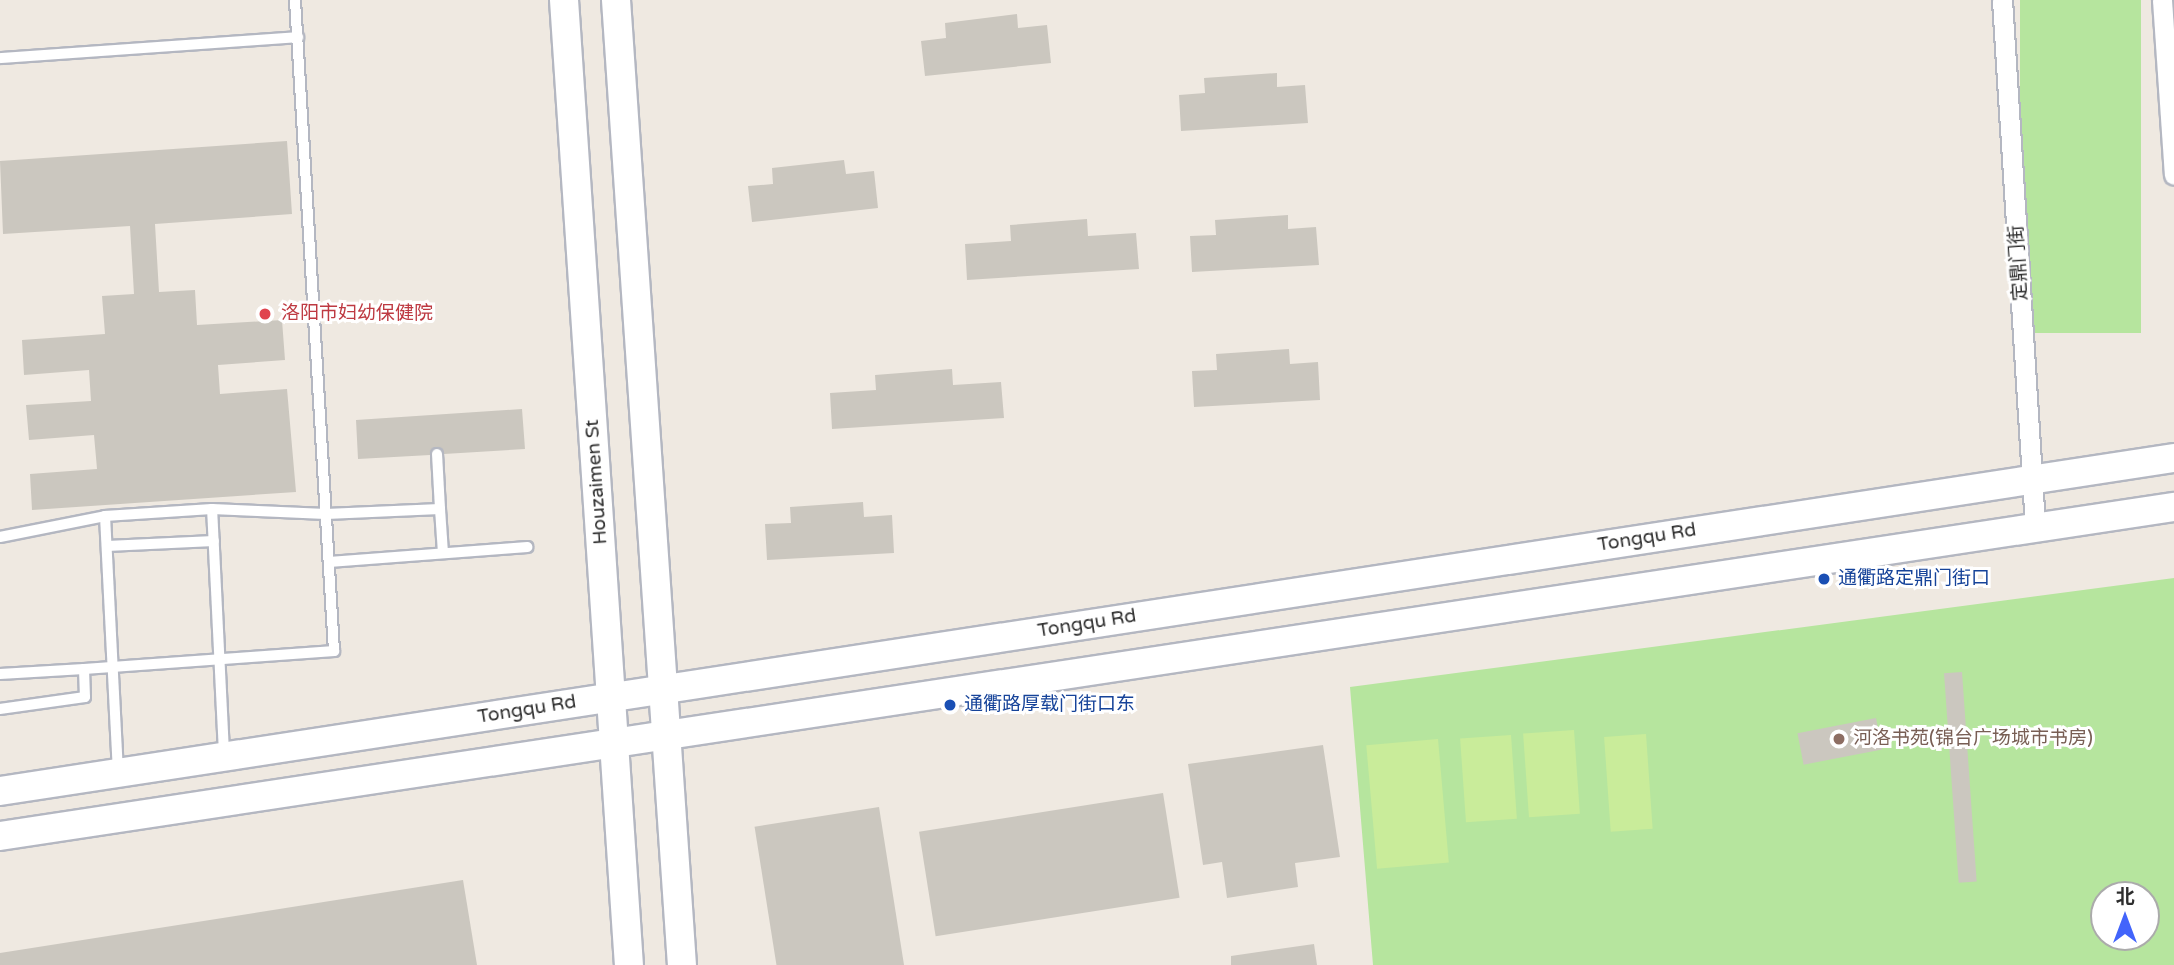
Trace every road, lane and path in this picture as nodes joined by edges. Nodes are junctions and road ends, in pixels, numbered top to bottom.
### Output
1 (295, 0) edge
2 (564, 0) edge
3 (616, 0) edge
4 (2002, 0) edge
5 (2162, 0) edge
6 (298, 37) junction
7 (0, 58) edge
8 (2174, 175) edge
9 (438, 454) dead end
10 (2174, 458) edge
11 (2033, 479) junction
12 (2174, 507) edge
13 (212, 509) junction
14 (440, 509) junction
15 (326, 514) junction
16 (105, 516) junction
17 (2035, 526) junction
18 (0, 537) edge
19 (214, 541) junction
20 (107, 546) junction
21 (527, 547) dead end
22 (443, 553) junction
23 (329, 562) junction
24 (220, 659) junction
25 (113, 667) junction
26 (84, 669) junction
27 (0, 674) edge
28 (663, 689) junction
29 (612, 697) junction
30 (0, 709) edge
31 (667, 738) junction
32 (615, 746) junction
33 (224, 757) junction
34 (118, 773) junction
35 (0, 791) edge
36 (0, 836) edge
37 (0, 853) edge
38 (629, 965) edge
39 (682, 965) edge

1 - 6 lane
2 - 29 street, Houzaimen St
3 - 28 street
4 - 11 street, 定鼎门街
5 - 8 street
6 - 7 lane
6 - 15 lane
9 - 14 lane
10 - 11 street, Tongqu Rd
11 - 17 street, 定鼎门街
11 - 28 street, Tongqu Rd
12 - 17 street
13 - 15 lane
13 - 16 lane
13 - 19 lane
14 - 15 lane
14 - 22 lane
15 - 23 lane
16 - 18 lane
16 - 20 lane
17 - 31 street
19 - 20 lane
19 - 24 lane
20 - 25 lane
21 - 22 lane
22 - 23 lane
23 - 24 lane
24 - 25 lane
24 - 33 lane
25 - 26 lane
25 - 34 lane
26 - 27 lane
26 - 30 lane
28 - 29 street, Tongqu Rd
28 - 31 street
29 - 32 street, Houzaimen St
29 - 33 street, Tongqu Rd
31 - 32 street
31 - 39 street
32 - 36 street
32 - 37 street
32 - 38 street, Houzaimen St
33 - 34 street, Tongqu Rd
34 - 35 street, Tongqu Rd

